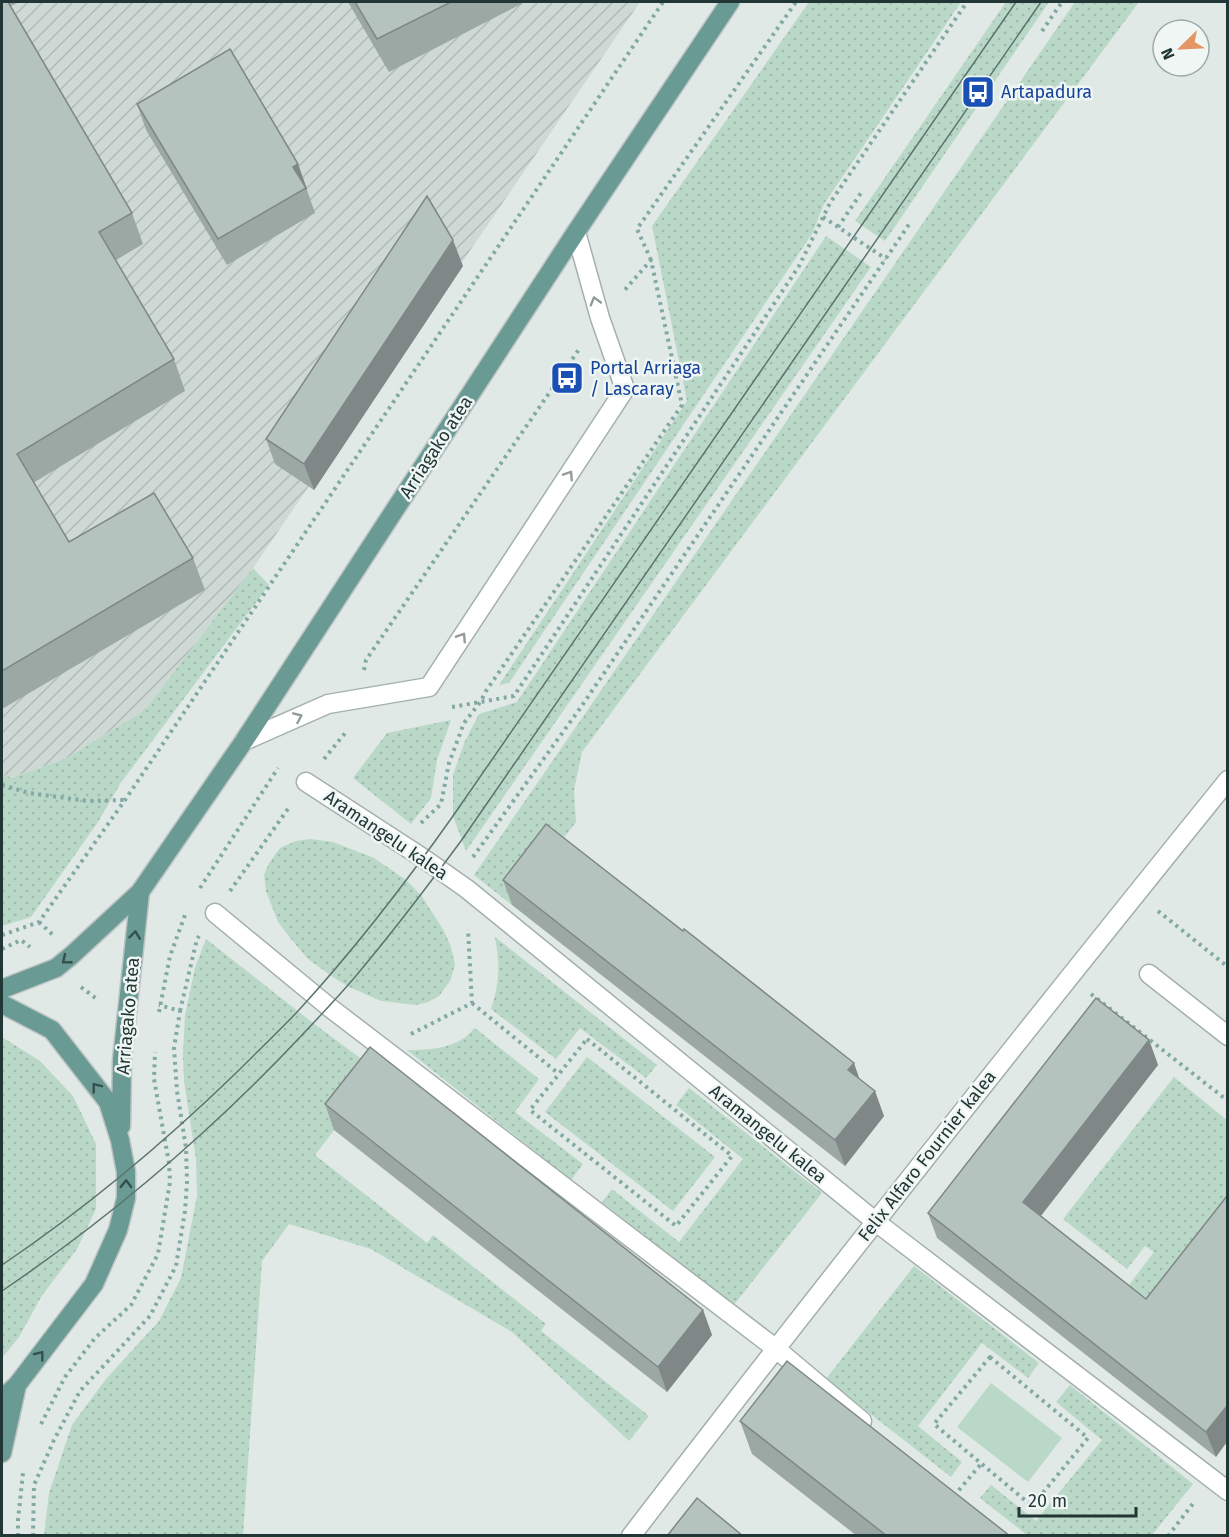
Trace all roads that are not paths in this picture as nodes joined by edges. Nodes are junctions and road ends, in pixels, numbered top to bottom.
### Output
1 (730, 2) edge
2 (576, 232) junction
3 (244, 741) junction
4 (1227, 780) edge
5 (306, 782) road end
6 (140, 892) junction
7 (215, 913) road end
8 (1149, 974) dead end
9 (2, 989) edge
10 (2, 1004) edge
11 (1227, 1036) edge
12 (120, 1140) junction
13 (876, 1222) junction
14 (775, 1348) junction
15 (17, 1385) junction
16 (2, 1399) edge
17 (873, 1430) edge
18 (2, 1453) edge
19 (1227, 1491) edge
20 (631, 1536) edge

1 - 2 main road, Arriagako atea
2 - 3 main road, Arriagako atea
3 -> 2 street
3 - 6 main road, Arriagako atea
4 - 13 street, Felix Alfaro Fournier kalea
5 - 13 street, Aramangelu kalea
6 -> 9 main road, Arriagako atea
12 -> 6 main road, Arriagako atea
7 - 14 street
8 - 11 street
12 -> 10 main road
15 -> 12 main road
13 - 14 street, Felix Alfaro Fournier kalea
13 - 19 street, Aramangelu kalea
14 - 17 street
14 - 20 street, Felix Alfaro Fournier kalea
15 - 16 main road
15 - 18 main road

